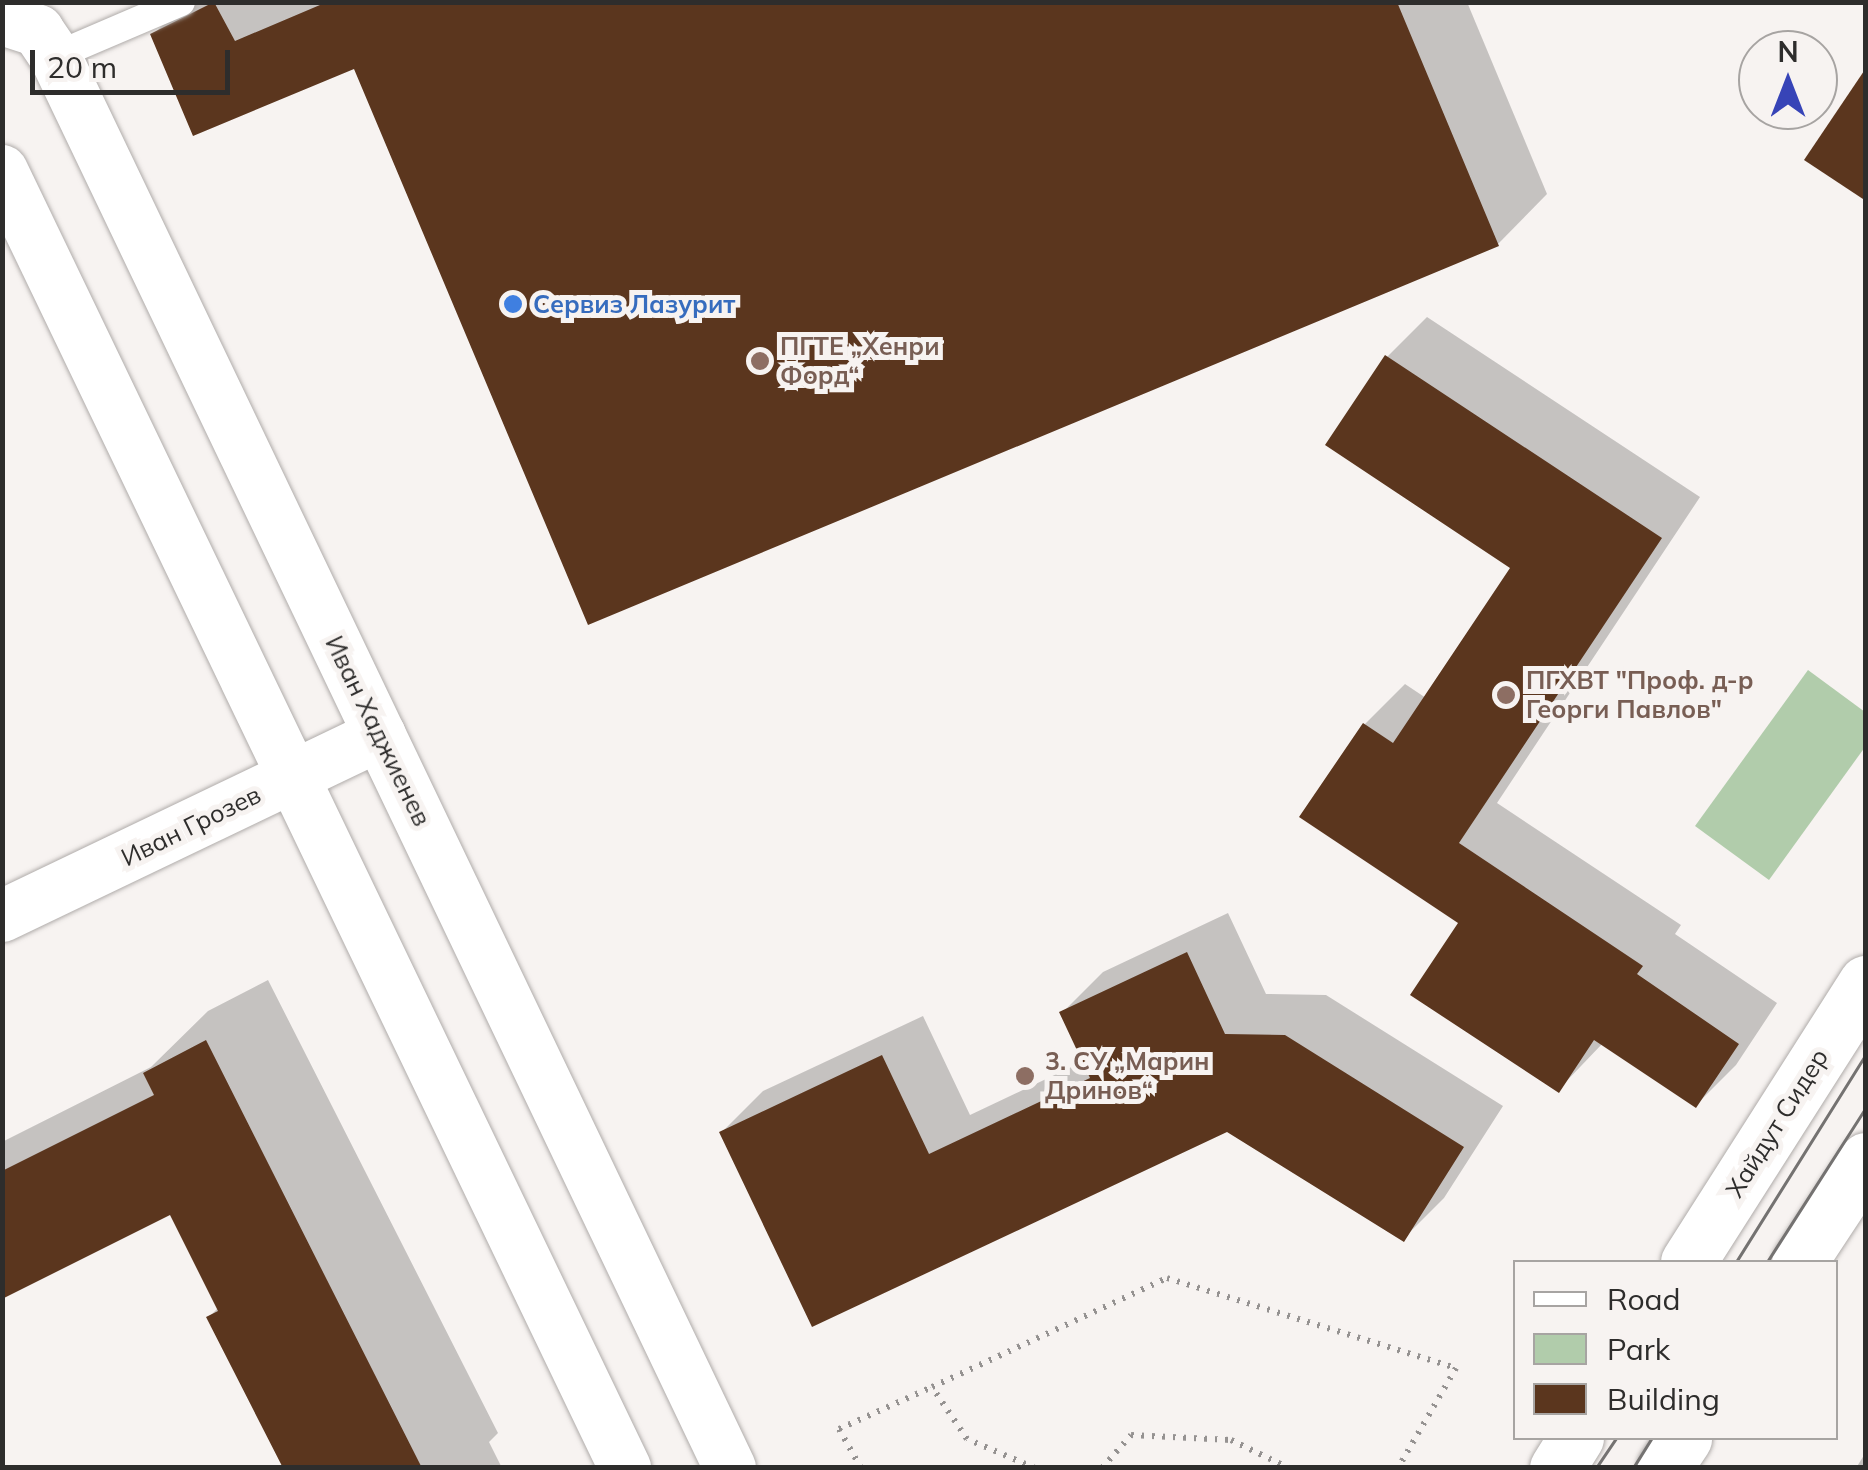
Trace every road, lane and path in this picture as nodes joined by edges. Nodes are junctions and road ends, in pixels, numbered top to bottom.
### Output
1 (175, 4) edge
2 (2, 19) edge
3 (54, 56) junction
4 (2, 171) edge
5 (380, 735) junction
6 (293, 777) junction
7 (2, 916) edge
8 (1866, 983) edge
9 (1866, 1160) edge
10 (1689, 1260) edge
11 (1800, 1260) edge
12 (932, 1387) junction
13 (1575, 1440) edge
14 (1683, 1440) edge
15 (624, 1468) edge
16 (730, 1468) edge
17 (860, 1468) edge
18 (1035, 1468) edge
19 (1102, 1468) edge
20 (1290, 1468) edge
21 (1398, 1468) edge
22 (1557, 1468) edge
23 (1664, 1468) edge

1 - 3 lane
2 - 3 street, Иван Хаджиенев
3 - 5 street, Иван Хаджиенев
4 - 6 street
5 - 6 street, Иван Грозев
5 - 16 street, Иван Хаджиенев
6 - 7 street, Иван Грозев
6 - 15 street
8 - 10 street, Хайдут Сидер
9 - 11 street
12 - 17 path
12 - 18 path
12 - 21 path
13 - 22 street
14 - 23 street
19 - 20 path

